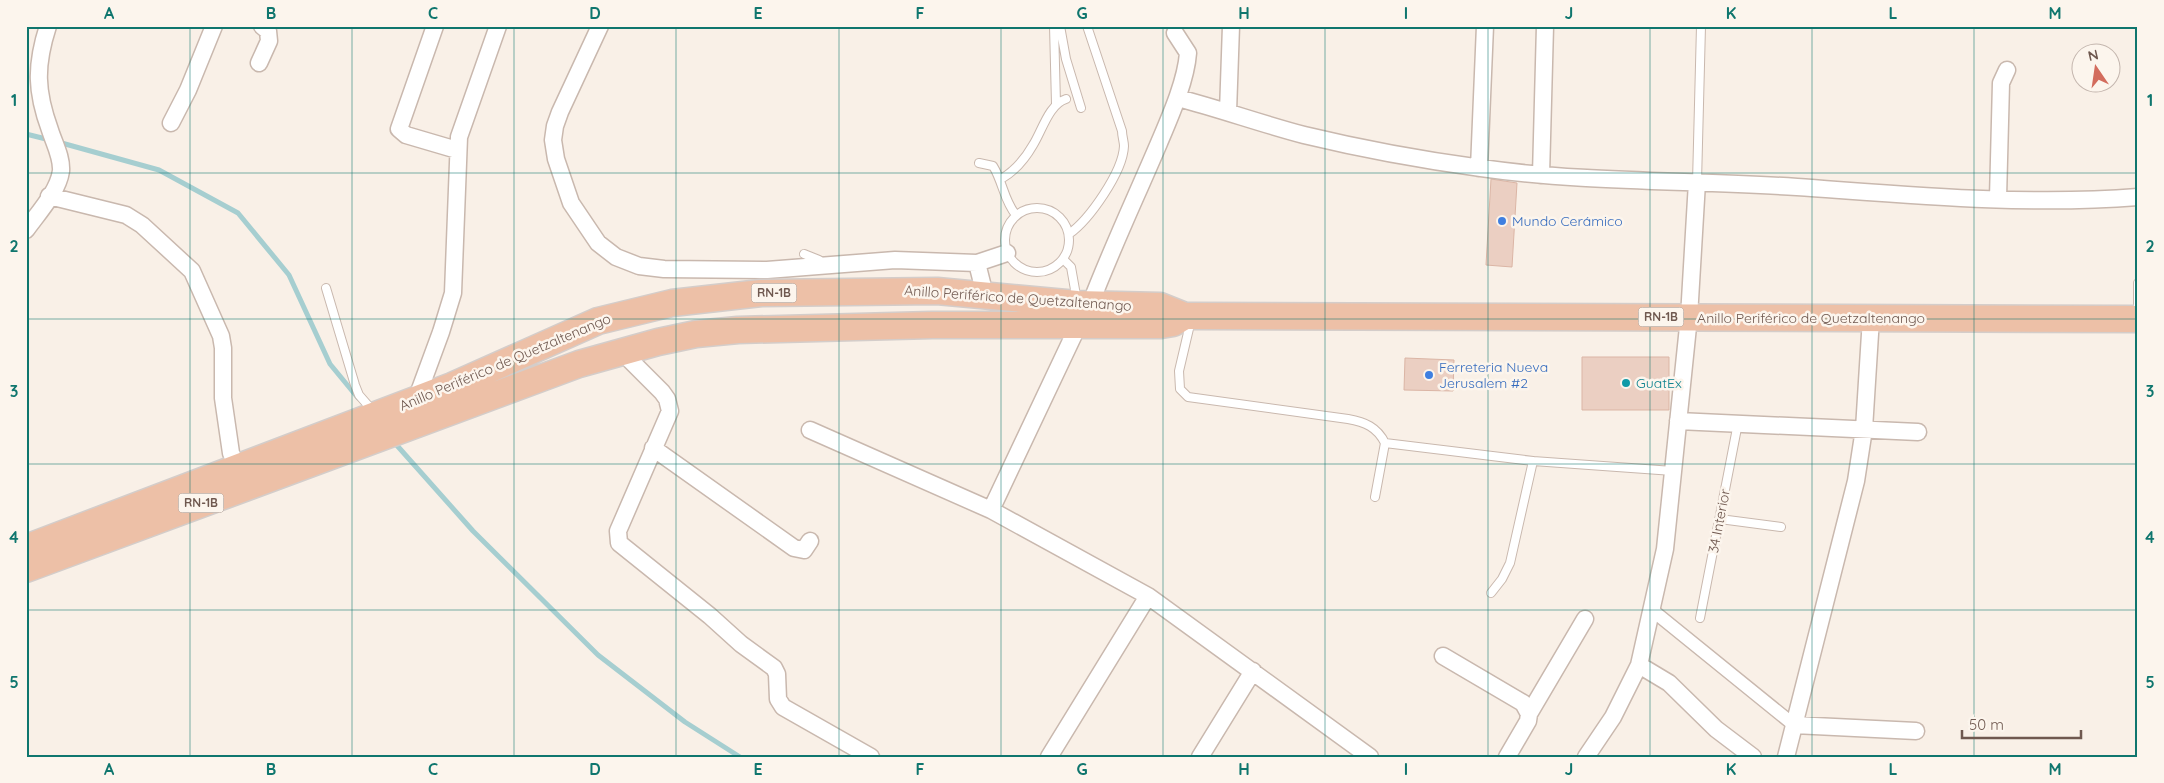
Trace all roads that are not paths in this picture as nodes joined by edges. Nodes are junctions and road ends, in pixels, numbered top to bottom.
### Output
1 (48, 26) edge
2 (214, 26) edge
3 (262, 26) edge
4 (435, 26) edge
5 (498, 26) edge
6 (600, 26) edge
7 (1054, 26) edge
8 (1060, 26) edge
9 (1087, 26) edge
10 (1231, 26) edge
11 (1484, 26) edge
12 (1545, 26) edge
13 (1701, 26) edge
14 (1175, 33) dead end
15 (259, 63) dead end
16 (2007, 70) dead end
17 (1178, 98) junction
18 (1066, 99) dead end
19 (1056, 104) junction
20 (1081, 108) dead end
21 (1228, 112) junction
22 (172, 122) dead end
23 (457, 150) junction
24 (979, 163) dead end
25 (1479, 168) junction
26 (1541, 175) junction
27 (1001, 178) junction
28 (1697, 182) junction
29 (49, 196) junction
30 (2138, 197) edge
31 (1998, 198) junction
32 (1016, 215) junction
33 (26, 230) edge
34 (1069, 234) junction
35 (1007, 253) junction
36 (804, 254) dead end
37 (1063, 259) junction
38 (977, 263) junction
39 (836, 264) junction
40 (2138, 284) edge
41 (326, 288) dead end
42 (985, 295) junction
43 (1082, 312) junction
44 (1189, 316) junction
45 (1689, 317) junction
46 (1871, 318) junction
47 (2138, 319) edge
48 (621, 351) junction
49 (416, 400) junction
50 (1678, 421) junction
51 (380, 422) junction
52 (1738, 423) junction
53 (1864, 429) junction
54 (810, 430) dead end
55 (1918, 432) dead end
56 (1385, 443) junction
57 (653, 448) junction
58 (1533, 461) junction
59 (237, 468) junction
60 (1674, 471) junction
61 (1375, 497) dead end
62 (991, 510) junction
63 (1720, 519) junction
64 (1780, 527) dead end
65 (810, 541) dead end
66 (26, 548) edge
67 (26, 568) edge
68 (1491, 593) dead end
69 (1148, 596) junction
70 (1652, 610) junction
71 (1700, 618) dead end
72 (1585, 619) dead end
73 (1443, 656) dead end
74 (1639, 665) junction
75 (1253, 671) junction
76 (1529, 714) junction
77 (1794, 725) junction
78 (1916, 731) dead end
79 (1365, 755) edge
80 (870, 757) edge
81 (1049, 757) edge
82 (1200, 757) edge
83 (1507, 757) edge
84 (1586, 757) edge
85 (1754, 757) edge
86 (1786, 757) edge

1 - 29 street
2 - 22 street
3 - 15 street
4 - 23 street
5 - 23 street
6 - 39 street
7 - 19 lane
8 - 20 lane
9 - 34 lane
10 - 21 street
11 - 25 street
12 - 26 street
13 - 28 lane
14 - 17 street
16 - 31 street
17 - 21 street
17 - 43 street
18 - 19 lane
19 - 27 lane
21 - 25 street
23 - 49 street
24 - 27 lane
25 - 26 street
26 - 28 street
27 - 32 lane
28 - 31 street
28 - 45 street
29 - 33 street
29 - 59 street
30 - 31 street
32 - 34 lane
32 - 35 lane
34 - 37 lane
35 - 37 lane
35 - 38 street
36 - 39 lane
37 - 43 lane
38 - 39 street
38 - 42 street
40 - 47 lane
41 - 51 lane
42 - 43 highway, Anillo Periférico de Quetzaltenango / RN-1B
42 - 49 highway, Anillo Periférico de Quetzaltenango / RN-1B
43 - 44 highway, Anillo Periférico de Quetzaltenango / RN-1B
43 - 48 highway, Anillo Periférico de Quetzaltenango / RN-1B
43 - 62 street
44 - 45 highway, Anillo Periférico de Quetzaltenango / RN-1B
44 - 56 lane
45 - 46 highway, Anillo Periférico de Quetzaltenango / RN-1B
45 - 50 street
46 - 47 highway, Anillo Periférico de Quetzaltenango / RN-1B
46 - 53 street
48 - 51 highway, Anillo Periférico de Quetzaltenango / RN-1B
48 - 57 street
49 - 51 highway, Anillo Periférico de Quetzaltenango / RN-1B
50 - 52 street
50 - 60 street
51 - 59 highway, Anillo Periférico de Quetzaltenango / RN-1B
51 - 67 highway, Anillo Periférico de Quetzaltenango / RN-1B
52 - 53 street
52 - 63 lane, 34 Interior
53 - 55 street
53 - 77 street
54 - 62 street
56 - 58 lane
56 - 61 lane
57 - 65 street
57 - 80 street
58 - 60 lane
58 - 68 lane
59 - 66 highway, Anillo Periférico de Quetzaltenango / RN-1B
60 - 70 street
62 - 69 street
63 - 64 lane
63 - 71 lane, 34 Interior
69 - 75 street
69 - 81 street
70 - 74 street
70 - 77 street
72 - 76 street
73 - 76 street
74 - 84 street
74 - 85 street
75 - 79 street
75 - 82 street
76 - 83 street
77 - 78 street
77 - 86 street

